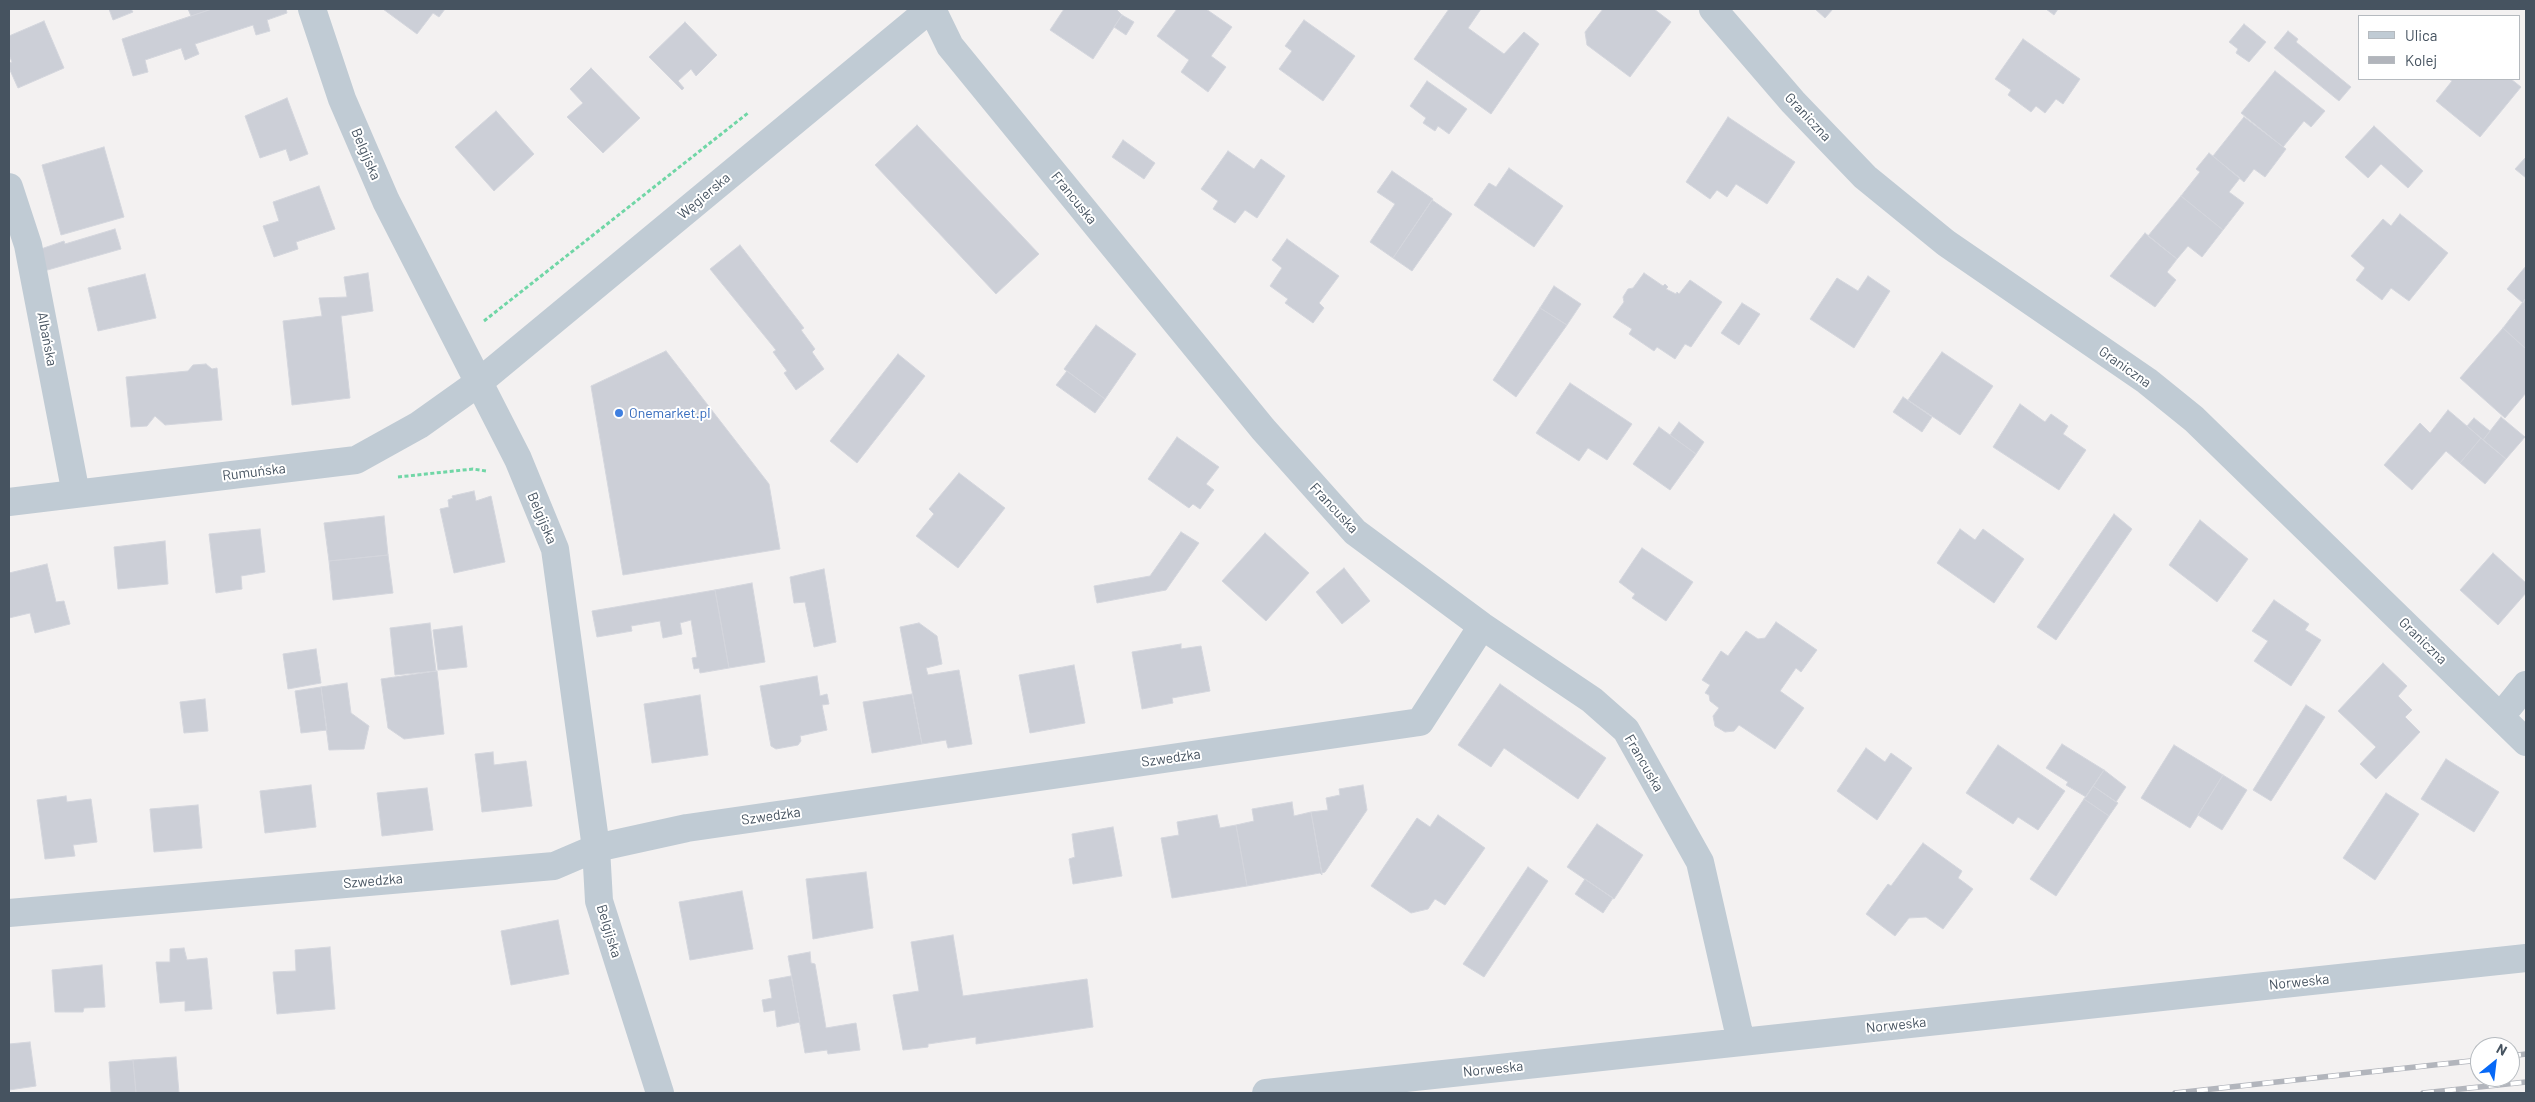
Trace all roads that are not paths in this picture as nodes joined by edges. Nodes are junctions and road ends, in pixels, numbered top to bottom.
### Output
1 (312, 9) edge
2 (931, 9) edge
3 (1712, 9) edge
4 (9, 187) edge
5 (478, 383) junction
6 (76, 494) junction
7 (9, 502) edge
8 (1482, 626) junction
9 (2526, 685) edge
10 (2500, 716) junction
11 (2526, 742) edge
12 (596, 848) junction
13 (9, 913) edge
14 (2526, 958) edge
15 (1741, 1042) junction
16 (660, 1093) edge
17 (1266, 1093) edge

1 - 5 street, Belgijska
2 - 5 street, Węgierska
2 - 8 street, Francuska
3 - 10 street, Graniczna
4 - 6 street, Albańska
5 - 6 street, Rumuńska
5 - 12 street, Belgijska
6 - 7 street, Rumuńska
8 - 12 street, Szwedzka
8 - 15 street, Francuska
9 - 10 street
10 - 11 street, Graniczna
12 - 13 street, Szwedzka
12 - 16 street, Belgijska
14 - 15 street, Norweska
15 - 17 street, Norweska

